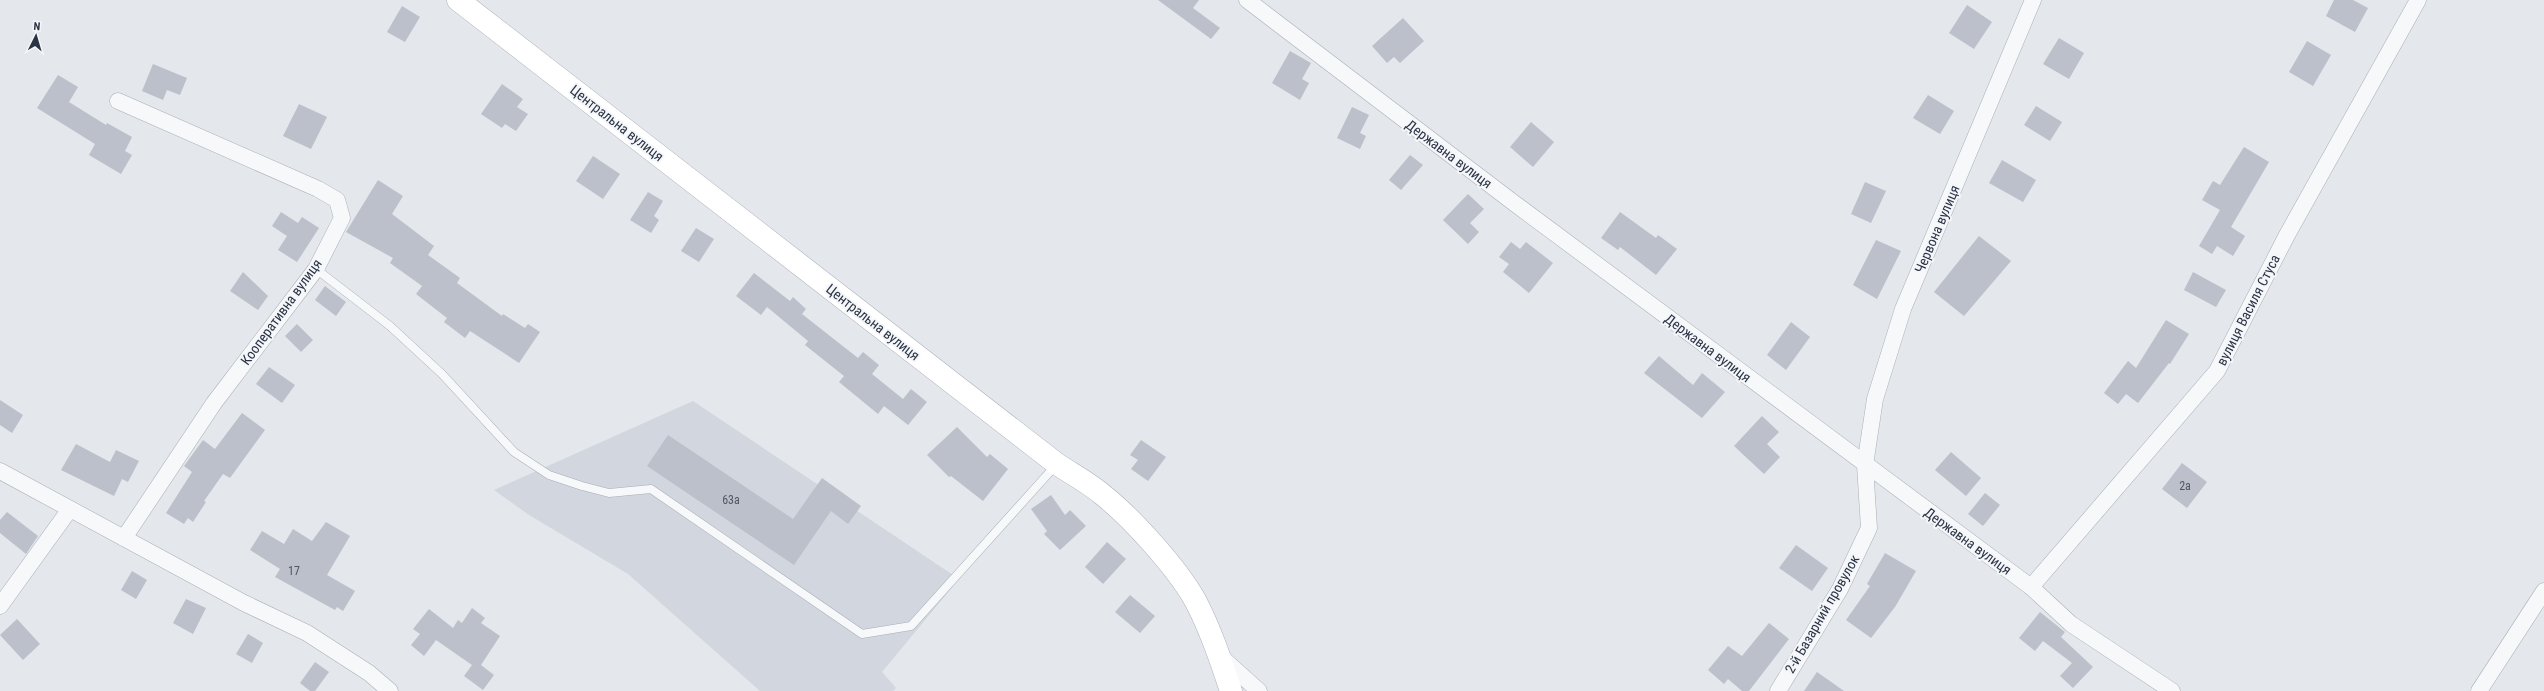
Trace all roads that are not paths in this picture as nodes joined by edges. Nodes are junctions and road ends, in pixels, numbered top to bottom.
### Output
1 (458, 0) edge
2 (1247, 0) edge
3 (2032, 0) edge
4 (2418, 0) edge
5 (118, 101) dead end
6 (316, 269) junction
7 (1057, 464) junction
8 (1865, 465) junction
9 (0, 471) edge
10 (70, 510) junction
11 (124, 538) junction
12 (2031, 587) junction
13 (2544, 591) edge
14 (0, 606) edge
15 (1218, 655) junction
16 (390, 691) edge
17 (1231, 691) edge
18 (1259, 691) edge
19 (1778, 691) edge
20 (2172, 691) edge
21 (2479, 691) edge

1 - 7 main road, Центральна вулиця
2 - 8 street, Державна вулиця
3 - 8 street, Червона вулиця
4 - 12 street, вулиця Василя Стуса
5 - 6 street, Кооперативна вулиця
6 - 7 lane
6 - 11 street, Кооперативна вулиця
7 - 15 main road, Центральна вулиця
8 - 12 street, Державна вулиця
8 - 19 street, 2-й Базарний провулок
9 - 10 street
10 - 11 street
10 - 14 street
11 - 16 street
12 - 20 street, Державна вулиця
13 - 21 street
15 - 17 main road, Центральна вулиця
15 - 18 street

